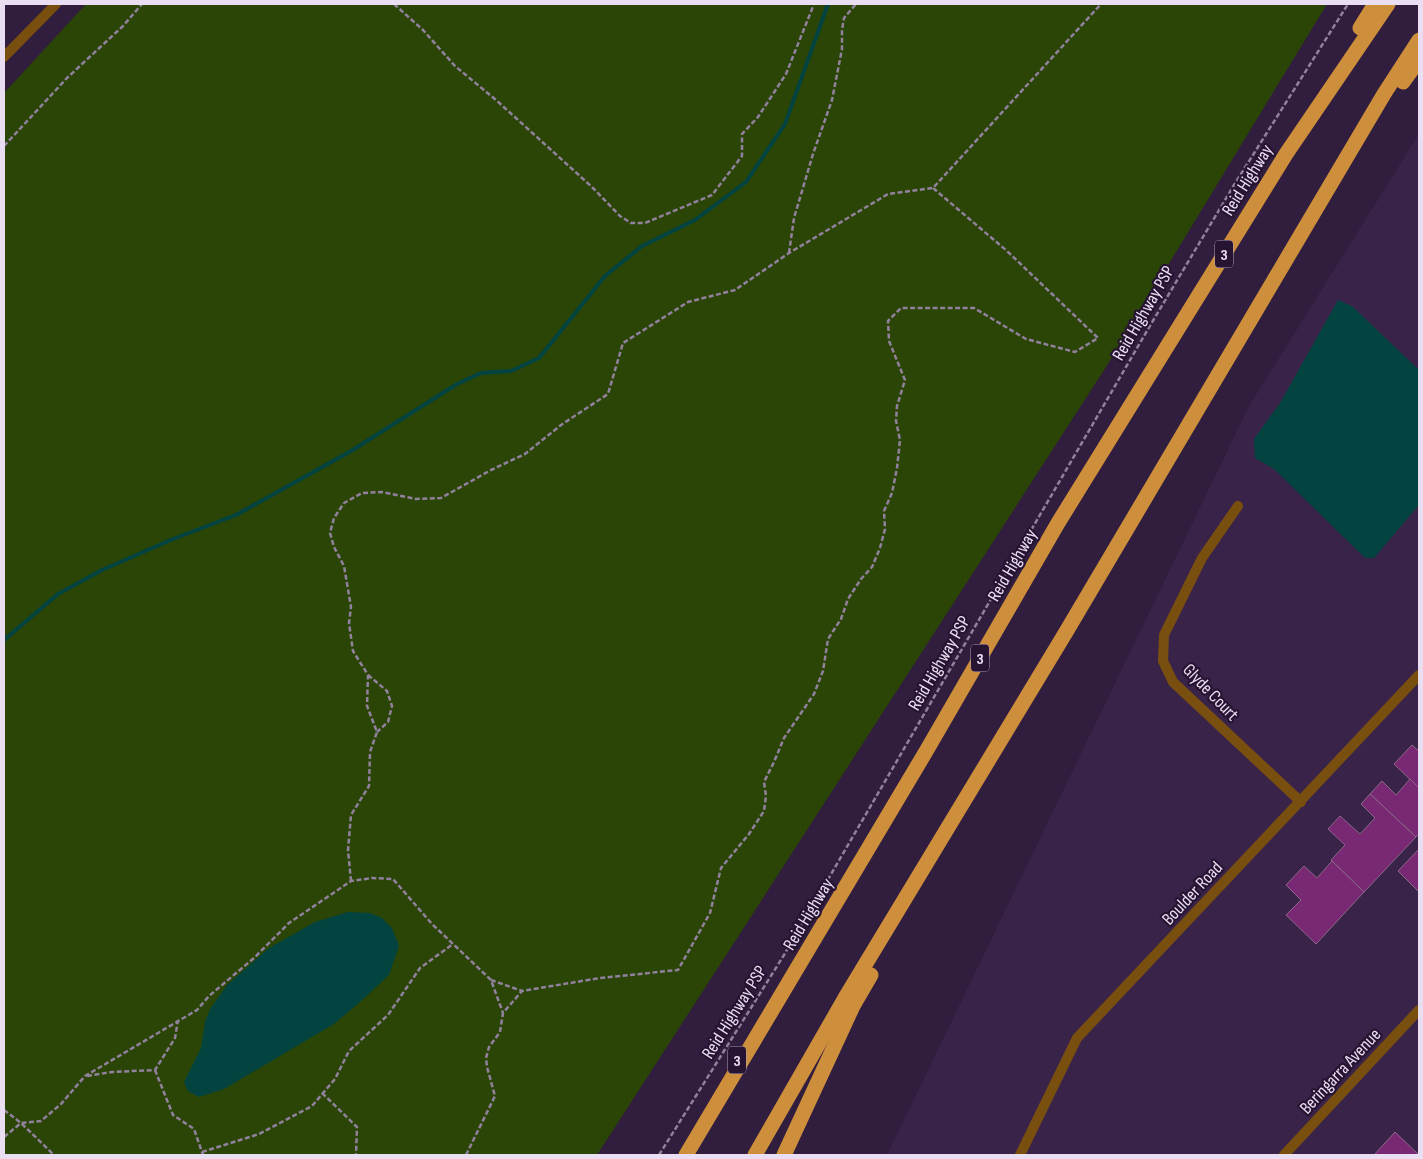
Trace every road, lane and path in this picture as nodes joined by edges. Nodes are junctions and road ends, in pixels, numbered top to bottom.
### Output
1 (56, 4) edge
2 (142, 4) edge
3 (394, 4) edge
4 (814, 4) edge
5 (856, 4) edge
6 (1101, 4) edge
7 (1348, 4) edge
8 (1375, 4) edge
9 (1388, 4) edge
10 (1419, 40) edge
11 (4, 57) edge
12 (1419, 60) edge
13 (4, 146) edge
14 (1286, 154) junction
15 (1340, 168) junction
16 (933, 188) junction
17 (789, 253) junction
18 (1238, 506) dead end
19 (1066, 632) junction
20 (368, 674) junction
21 (1419, 676) edge
22 (377, 732) junction
23 (1301, 802) junction
24 (351, 881) junction
25 (453, 944) junction
26 (799, 965) junction
27 (491, 980) junction
28 (522, 991) junction
29 (1419, 1010) edge
30 (503, 1013) junction
31 (178, 1020) junction
32 (155, 1070) junction
33 (85, 1076) junction
34 (322, 1093) junction
35 (4, 1110) edge
36 (21, 1123) junction
37 (4, 1136) edge
38 (203, 1154) edge
39 (54, 1155) edge
40 (356, 1155) edge
41 (466, 1155) edge
42 (659, 1155) edge
43 (676, 1155) edge
44 (686, 1155) edge
45 (755, 1155) edge
46 (784, 1155) edge
47 (1020, 1155) edge
48 (1284, 1155) edge

1 - 11 street
2 - 13 path
3 - 4 path
5 - 17 path
6 - 16 path
7 - 42 path, Reid Highway PSP
8 - 14 highway
9 - 14 highway, Reid Highway / 3
10 - 15 highway
12 - 15 highway
14 - 26 highway, Reid Highway / 3
15 - 19 highway
16 - 17 path
16 - 28 path
17 - 20 path
18 - 23 street, Glyde Court
19 - 45 highway
19 - 46 highway
20 - 22 path
20 - 22 path
21 - 23 street, Boulder Road
22 - 24 path
23 - 47 street, Boulder Road
24 - 25 path
24 - 31 path
25 - 27 path
25 - 34 path
26 - 43 highway, 3
26 - 44 highway, Reid Highway / 3
27 - 28 path
27 - 30 path
28 - 30 path
29 - 48 street, Beringarra Avenue
30 - 41 path
31 - 32 path
31 - 33 path
32 - 33 path
32 - 38 path
33 - 36 path
34 - 38 path
34 - 40 path
35 - 36 path
36 - 37 path
36 - 39 path

